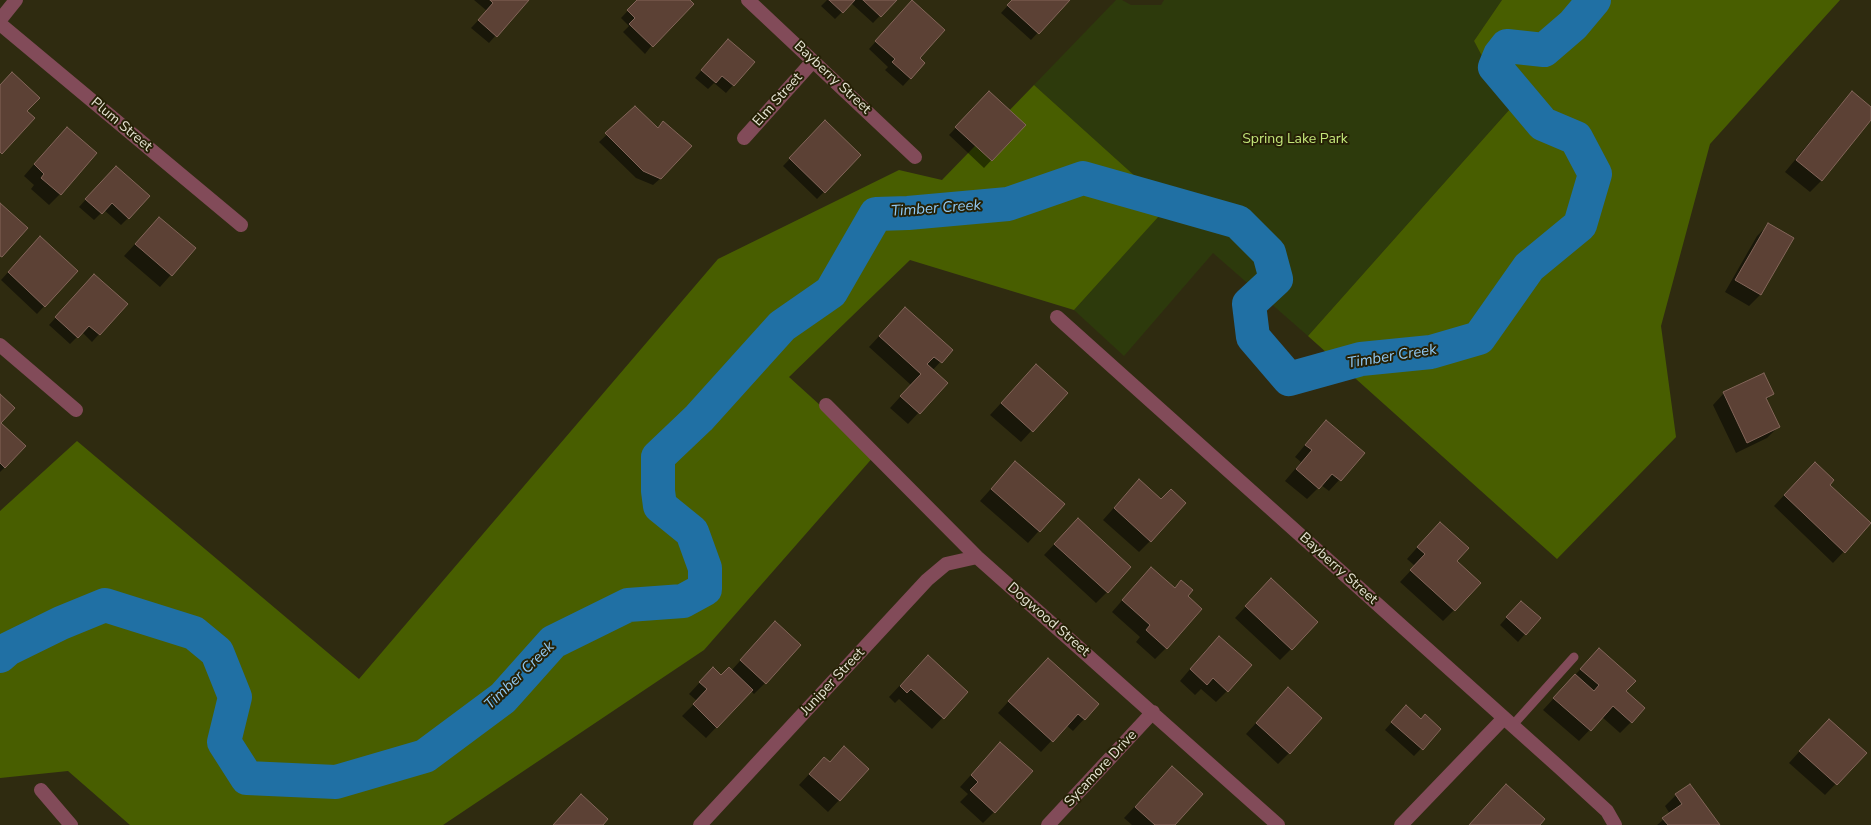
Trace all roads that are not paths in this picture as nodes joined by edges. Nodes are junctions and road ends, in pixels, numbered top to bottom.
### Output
1 (16, 0) edge
2 (748, 0) edge
3 (0, 22) edge
4 (813, 61) junction
5 (744, 138) dead end
6 (915, 157) dead end
7 (242, 225) dead end
8 (1057, 317) dead end
9 (0, 345) edge
10 (826, 405) dead end
11 (76, 410) dead end
12 (977, 557) junction
13 (1574, 657) dead end
14 (1153, 712) junction
15 (1508, 722) junction
16 (41, 790) dead end
17 (71, 825) edge
18 (700, 825) edge
19 (1048, 825) edge
20 (1278, 825) edge
21 (1401, 825) edge
22 (1615, 825) edge

1 - 3 street
2 - 4 street, Bayberry Street
3 - 7 street, Plum Street
4 - 5 street, Elm Street
4 - 6 street, Bayberry Street
8 - 15 street, Bayberry Street
9 - 11 street
10 - 12 street, Dogwood Street
12 - 14 street, Dogwood Street
12 - 18 street, Juniper Street
13 - 15 lane
14 - 19 street, Sycamore Drive
14 - 20 street, Dogwood Street
15 - 21 street
15 - 22 street, Bayberry Street
16 - 17 street

